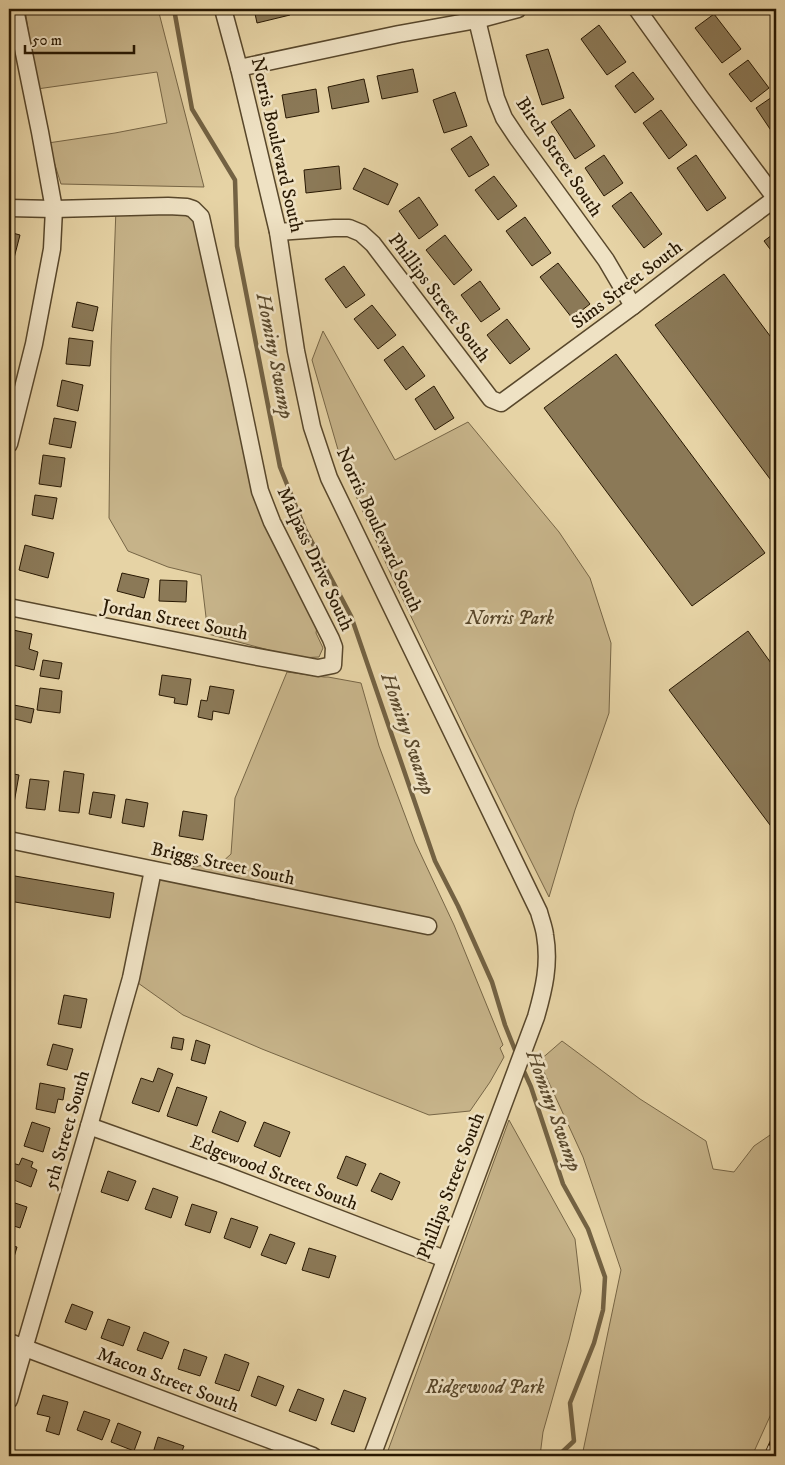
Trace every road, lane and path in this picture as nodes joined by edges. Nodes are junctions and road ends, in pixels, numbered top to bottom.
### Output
1 (15, 9) edge
2 (223, 9) edge
3 (518, 9) edge
4 (637, 9) edge
5 (477, 20) junction
6 (239, 68) junction
7 (776, 198) edge
8 (9, 208) edge
9 (54, 210) junction
10 (278, 232) junction
11 (633, 306) junction
12 (501, 403) joint
13 (9, 444) edge
14 (9, 607) edge
15 (333, 665) joint
16 (9, 840) edge
17 (153, 870) junction
18 (428, 926) dead end
19 (543, 927) joint
20 (89, 1126) junction
21 (445, 1259) junction
22 (9, 1342) edge
23 (25, 1348) junction
24 (9, 1400) edge
25 (313, 1456) edge
26 (372, 1456) edge

1 - 9 street
2 - 6 street, Norris Boulevard South
3 - 5 street
4 - 7 street
5 - 6 street
5 - 11 street, Birch Street South
6 - 10 street, Norris Boulevard South
7 - 11 street, Sims Street South
8 - 9 street
9 - 13 street
9 - 15 street, Malpass Drive South
10 - 12 street, Phillips Street South
10 - 19 street, Norris Boulevard South
11 - 12 street, Sims Street South
14 - 15 street, Jordan Street South
16 - 17 street, Briggs Street South
17 - 18 street, Briggs Street South
17 - 20 street, 5th Street South
19 - 21 street, Phillips Street South
20 - 21 street, Edgewood Street South
20 - 23 street, 5th Street South
21 - 26 street, Phillips Street South
22 - 23 street, Macon Street South
23 - 24 street, 5th Street South
23 - 25 street, Macon Street South

